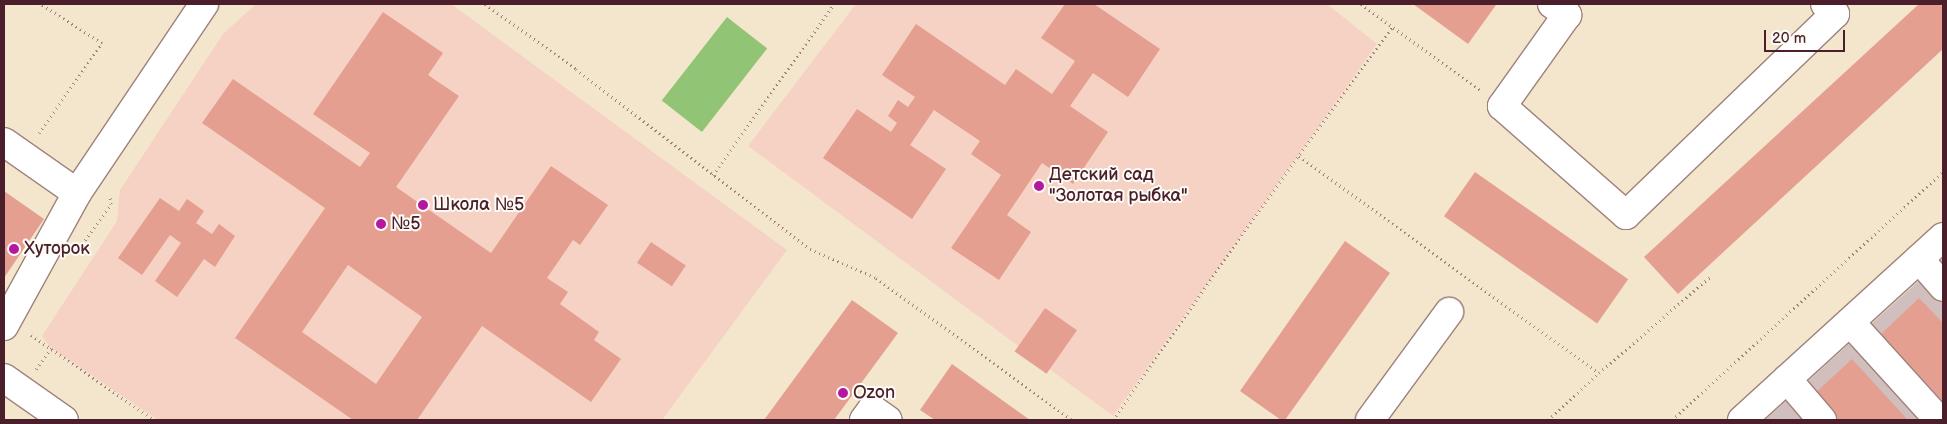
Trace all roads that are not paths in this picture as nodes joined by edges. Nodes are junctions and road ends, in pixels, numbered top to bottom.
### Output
1 (204, 4) edge
2 (1552, 4) edge
3 (1825, 4) edge
4 (13, 149) edge
5 (77, 193) junction
6 (1943, 237) edge
7 (1919, 259) junction
8 (1943, 287) edge
9 (1449, 312) dead end
10 (6, 322) edge
11 (1850, 322) junction
12 (4, 378) edge
13 (1787, 379) junction
14 (64, 420) edge
15 (864, 420) edge
16 (888, 420) edge
17 (1370, 420) edge
18 (1742, 420) edge
19 (1822, 420) edge
20 (1939, 420) edge

1 - 5 street
2 - 3 street
4 - 5 street
5 - 10 street
6 - 7 street
7 - 8 street
7 - 11 street
9 - 17 street
11 - 13 street
11 - 20 street
12 - 14 street
13 - 18 street
13 - 19 street
15 - 16 street

